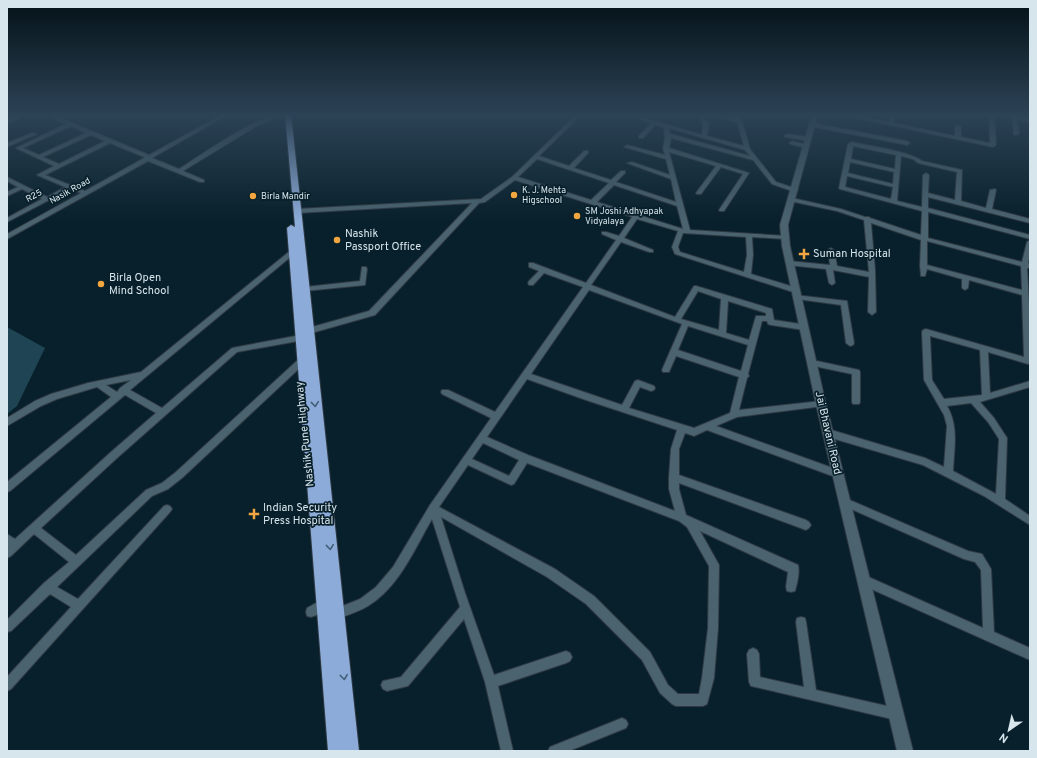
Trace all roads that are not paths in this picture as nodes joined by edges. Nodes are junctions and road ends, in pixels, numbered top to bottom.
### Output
1 (21, 149) edge
2 (55, 149) edge
3 (92, 149) edge
4 (128, 149) edge
5 (163, 149) edge
6 (214, 149) edge
7 (285, 149) edge
8 (291, 149) edge
9 (544, 149) edge
10 (639, 149) edge
11 (666, 149) edge
12 (667, 149) edge
13 (721, 149) edge
14 (747, 149) edge
15 (805, 149) edge
16 (850, 149) edge
17 (878, 149) edge
18 (586, 152) dead end
19 (899, 154) junction
20 (39, 157) junction
21 (536, 157) junction
22 (148, 158) junction
23 (668, 158) junction
24 (755, 159) junction
25 (848, 160) junction
26 (630, 163) dead end
27 (720, 165) junction
28 (58, 166) junction
29 (570, 168) junction
30 (178, 171) junction
31 (897, 171) junction
32 (623, 172) dead end
33 (845, 174) junction
34 (926, 175) dead end
35 (514, 178) junction
36 (673, 178) junction
37 (7, 179) edge
38 (202, 181) dead end
39 (612, 182) junction
40 (22, 186) junction
41 (896, 186) junction
42 (69, 187) junction
43 (993, 190) dead end
44 (85, 193) junction
45 (699, 193) dead end
46 (7, 194) edge
47 (925, 194) junction
48 (794, 195) junction
49 (47, 199) junction
50 (478, 201) junction
51 (894, 202) junction
52 (592, 203) junction
53 (958, 203) junction
54 (680, 205) junction
55 (924, 209) junction
56 (722, 210) dead end
57 (989, 210) junction
58 (297, 211) junction
59 (636, 216) junction
60 (867, 218) junction
61 (7, 220) edge
62 (1030, 221) edge
63 (684, 231) junction
64 (604, 233) dead end
65 (748, 235) junction
66 (7, 237) edge
67 (785, 237) junction
68 (1030, 237) edge
69 (926, 239) junction
70 (619, 240) junction
71 (1030, 242) edge
72 (831, 250) dead end
73 (296, 251) junction
74 (651, 251) dead end
75 (789, 263) junction
76 (531, 265) dead end
77 (1027, 265) edge
78 (924, 266) junction
79 (832, 268) junction
80 (364, 269) dead end
81 (543, 270) junction
82 (923, 274) dead end
83 (746, 275) junction
84 (872, 275) junction
85 (966, 277) junction
86 (531, 283) dead end
87 (832, 283) dead end
88 (586, 287) junction
89 (965, 288) dead end
90 (305, 289) junction
91 (1025, 293) junction
92 (796, 294) junction
93 (725, 298) junction
94 (872, 312) dead end
95 (771, 318) junction
96 (676, 320) junction
97 (686, 323) junction
98 (804, 327) junction
99 (304, 334) junction
100 (722, 334) junction
101 (850, 343) dead end
102 (752, 344) junction
103 (984, 349) junction
104 (674, 352) junction
105 (302, 361) junction
106 (812, 363) junction
107 (666, 370) dead end
108 (143, 374) junction
109 (525, 375) junction
110 (744, 376) junction
111 (98, 384) junction
112 (1030, 384) edge
113 (651, 388) dead end
114 (124, 390) junction
115 (445, 392) dead end
116 (116, 396) junction
117 (986, 397) junction
118 (973, 400) junction
119 (856, 402) dead end
120 (941, 403) junction
121 (821, 404) junction
122 (624, 410) junction
123 (163, 413) junction
124 (496, 416) junction
125 (733, 416) junction
126 (7, 422) edge
127 (707, 427) junction
128 (682, 428) junction
129 (828, 433) junction
130 (481, 438) junction
131 (525, 458) junction
132 (466, 460) junction
133 (838, 474) junction
134 (948, 474) junction
135 (674, 477) junction
136 (7, 488) edge
137 (1000, 501) junction
138 (845, 502) junction
139 (433, 508) junction
140 (167, 509) dead end
141 (682, 518) junction
142 (1030, 521) edge
143 (806, 525) dead end
144 (34, 528) junction
145 (7, 539) edge
146 (16, 545) junction
147 (7, 553) edge
148 (76, 561) junction
149 (864, 580) junction
150 (48, 587) junction
151 (791, 587) dead end
152 (336, 600) junction
153 (323, 604) junction
154 (79, 606) junction
155 (466, 609) junction
156 (311, 612) dead end
157 (336, 615) junction
158 (324, 620) junction
159 (801, 622) dead end
160 (7, 627) edge
161 (989, 636) junction
162 (754, 654) dead end
163 (1030, 654) edge
164 (566, 657) dead end
165 (491, 682) junction
166 (7, 685) edge
167 (386, 685) dead end
168 (811, 695) junction
169 (896, 714) junction
170 (622, 724) dead end
171 (336, 751) edge
172 (351, 751) edge
173 (507, 751) edge
174 (554, 751) edge
175 (905, 751) edge

1 - 20 street
2 - 20 street
3 - 28 street
4 - 22 street
5 - 22 street, Nasik Road
6 - 30 street
7 - 73 highway, Nashik Pune Highway
8 - 58 highway, Nashik Pune Highway
9 - 21 street
10 - 23 street
11 - 23 street
12 - 27 street
13 - 24 street
14 - 24 street
15 - 48 street, Jai Bhavani Road
16 - 25 street
17 - 19 street
18 - 29 street
19 - 31 street
19 - 53 street
20 - 28 street
21 - 29 street
21 - 35 street
22 - 30 street
22 - 44 street, Nasik Road
23 - 36 street
24 - 48 street
25 - 31 street
25 - 33 street
26 - 36 street
27 - 45 street
27 - 56 street
28 - 42 street
29 - 39 street
30 - 38 street
31 - 41 street
32 - 39 street
33 - 41 street
33 - 51 street
34 - 47 street
35 - 50 street
35 - 52 street
36 - 54 street
37 - 40 street
39 - 52 street
39 - 54 street
40 - 46 street
40 - 49 street
41 - 51 street
42 - 44 street
42 - 49 street, R25
43 - 57 street
44 - 66 street, Nasik Road
47 - 53 street
47 - 55 street
48 - 60 street
48 - 67 street, Jai Bhavani Road
49 - 61 street, R25
50 - 58 street
50 - 99 street
51 - 55 street
52 - 59 street
53 - 57 street
54 - 63 street
55 - 68 street
55 - 69 street
57 - 62 street
58 - 73 highway, Nashik Pune Highway
59 - 63 street
59 - 70 street
60 - 69 street
60 - 84 street
63 - 65 street
63 - 83 street
64 - 70 street
65 - 67 street
65 - 83 street
67 - 75 street, Jai Bhavani Road
69 - 77 street
69 - 78 street
70 - 74 street
70 - 88 street
71 - 77 street
72 - 79 street
73 - 90 highway, Nashik Pune Highway
73 - 99 highway, Nashik Pune Highway
73 - 108 street
75 - 79 street
75 - 92 street, Jai Bhavani Road
76 - 81 street
77 - 91 street
78 - 82 street
78 - 85 street
79 - 84 street
79 - 87 street
80 - 90 street
81 - 86 street
81 - 88 street
83 - 92 street
84 - 94 street
85 - 89 street
85 - 91 street
88 - 96 street
88 - 109 street
90 - 99 highway, Nashik Pune Highway
91 - 103 street
92 - 98 street, Jai Bhavani Road
92 - 101 street
93 - 95 street
93 - 96 street
93 - 100 street
95 - 98 street
95 - 102 street
96 - 97 street
97 - 100 street
97 - 104 street
98 - 106 street, Jai Bhavani Road
99 - 105 highway, Nashik Pune Highway
99 - 123 street
99 -> 152 highway, Nashik Pune Highway
100 - 102 street
102 - 110 street
103 - 117 street
103 - 120 street
104 - 107 street
104 - 110 street
105 - 148 street
105 - 153 highway, Nashik Pune Highway
106 - 119 street
106 - 121 street, Jai Bhavani Road
108 - 111 street
108 - 114 street
109 - 122 street
109 - 124 street
110 - 125 street
111 - 116 street
111 - 126 street
112 - 117 street
113 - 122 street
114 - 116 street
114 - 123 street
115 - 124 street
116 - 136 street
117 - 118 street
118 - 120 street
118 - 137 street
120 - 134 street
121 - 125 street
121 - 129 street, Jai Bhavani Road
122 - 128 street
123 - 144 street
124 - 130 street
125 - 127 street
127 - 128 street
127 - 133 street
128 - 135 street
129 - 133 street, Jai Bhavani Road
129 - 134 street
130 - 131 street
130 - 132 street
131 - 132 street
131 - 141 street
132 - 139 street
133 - 138 street, Jai Bhavani Road
134 - 137 street
135 - 141 street
135 - 143 street
137 - 142 street
138 - 149 street, Jai Bhavani Road
138 - 161 street
139 - 141 street
139 - 155 street
139 - 157 street
140 - 154 street
141 - 151 street
144 - 146 street
144 - 148 street
145 - 146 street
146 - 147 street
148 - 150 street
149 - 161 street
149 - 169 street, Jai Bhavani Road
150 - 154 street
150 - 160 street
152 - 153 street
152 - 157 highway, Nashik Pune Highway
153 - 156 street
153 - 158 highway, Nashik Pune Highway
154 - 166 street
155 - 165 street
155 - 167 street
157 - 158 street
157 -> 172 highway, Nashik Pune Highway
158 - 171 highway, Nashik Pune Highway
159 - 168 street
161 - 163 street
162 - 168 street
164 - 165 street
165 - 173 street
168 - 169 street
169 - 175 street, Jai Bhavani Road
170 - 174 street

